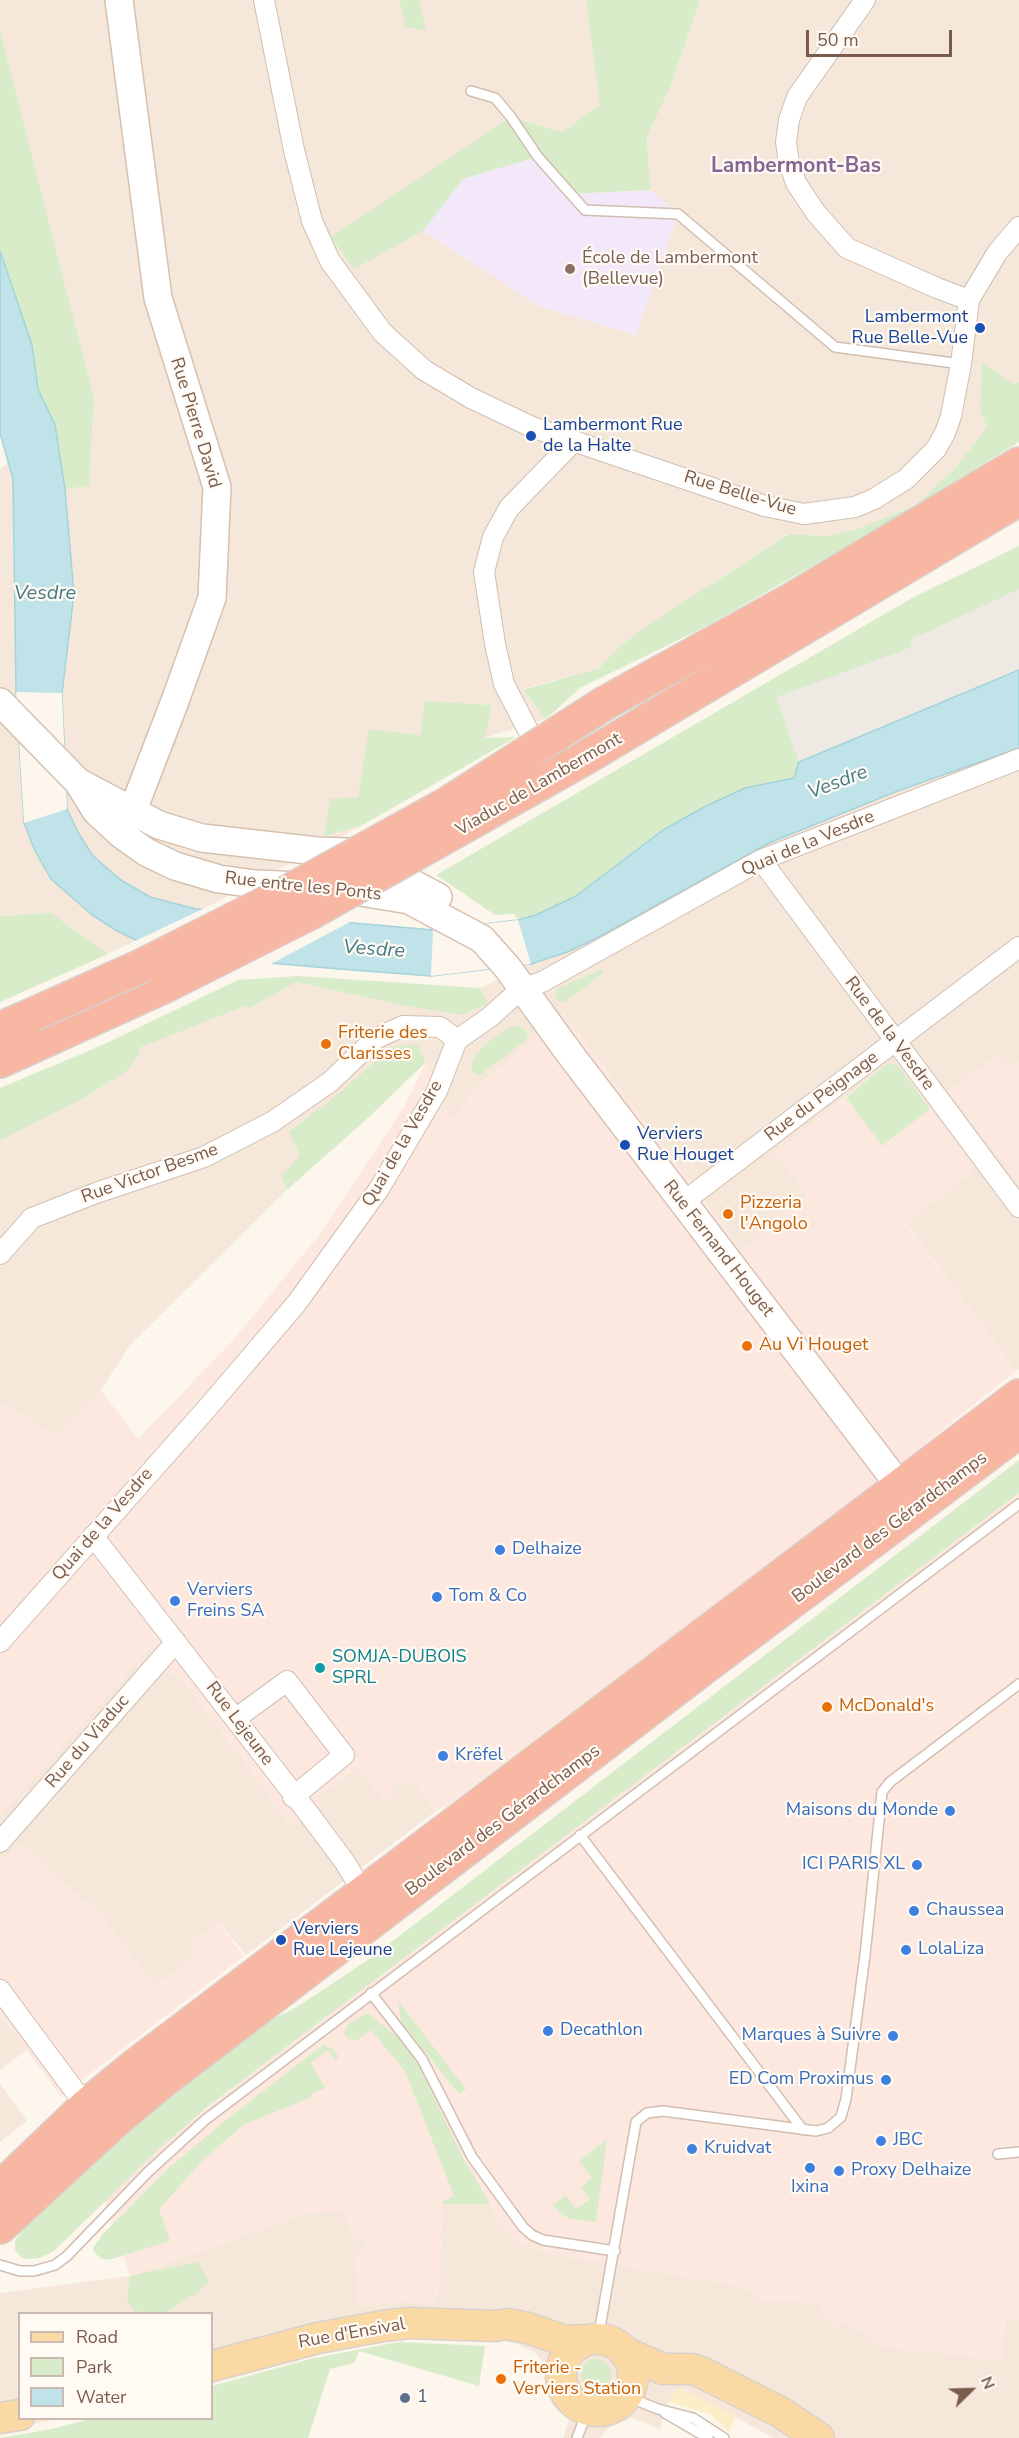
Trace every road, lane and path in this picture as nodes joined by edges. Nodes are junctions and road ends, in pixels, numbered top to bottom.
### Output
1 (119, 0) edge
2 (264, 0) edge
3 (865, 0) edge
4 (471, 91) dead end
5 (1019, 226) edge
6 (969, 300) junction
7 (961, 364) junction
8 (574, 441) junction
9 (1019, 464) edge
10 (1019, 500) edge
11 (1019, 515) edge
12 (973, 527) junction
13 (9, 710) edge
14 (530, 734) dead end
15 (1019, 759) edge
16 (72, 775) junction
17 (133, 810) junction
18 (121, 834) junction
19 (761, 860) junction
20 (473, 931) junction
21 (1019, 947) edge
22 (521, 989) junction
23 (0, 1029) edge
24 (38, 1029) junction
25 (457, 1040) junction
26 (894, 1042) junction
27 (0, 1061) edge
28 (682, 1203) junction
29 (1019, 1207) edge
30 (0, 1254) edge
31 (1019, 1396) edge
32 (1019, 1431) edge
33 (908, 1497) junction
34 (1019, 1504) edge
35 (93, 1536) junction
36 (0, 1642) edge
37 (176, 1642) junction
38 (1019, 1684) edge
39 (235, 1719) junction
40 (293, 1797) junction
41 (580, 1835) junction
42 (0, 1842) edge
43 (371, 1904) junction
44 (0, 1990) edge
45 (372, 1993) junction
46 (86, 2106) junction
47 (803, 2130) junction
48 (1019, 2152) edge
49 (998, 2154) dead end
50 (0, 2188) edge
51 (0, 2227) edge
52 (615, 2251) junction
53 (0, 2265) edge
54 (495, 2326) junction
55 (604, 2344) junction
56 (213, 2366) edge
57 (663, 2369) junction
58 (562, 2382) junction
59 (627, 2394) junction
60 (658, 2409) junction
61 (18, 2415) edge
62 (0, 2418) edge
63 (581, 2430) edge
64 (708, 2438) edge
65 (724, 2438) edge
66 (819, 2438) edge

1 - 17 street, Rue Pierre David
2 - 8 street
3 - 6 street
4 - 7 lane
5 - 6 street, Rue Belle-Vue
6 - 7 street, Rue Belle-Vue
7 - 8 street, Rue Belle-Vue
8 - 14 street
9 - 24 highway, Viaduc de Lambermont, bridge
10 - 12 highway, Viaduc de Lambermont
11 - 12 highway
12 - 24 highway, Viaduc de Lambermont, bridge
13 - 16 street, Rue entre les Ponts
15 - 19 street, Quai de la Vesdre
16 - 17 street, Rue entre les Ponts
16 - 18 street, Rue entre les Ponts
17 - 18 street, Rue Pierre David
17 - 20 street, Rue entre les Ponts
18 - 20 street, Rue entre les Ponts
19 - 22 street, Quai de la Vesdre
19 - 26 street, Rue de la Vesdre
20 - 22 street, Rue entre les Ponts
21 - 26 street, Rue du Peignage
22 - 25 street, Quai de la Vesdre
22 - 28 street, Rue Fernand Houget
23 - 24 highway
24 - 27 highway
25 - 30 street, Rue Victor Besme
25 - 35 street, Quai de la Vesdre
26 - 28 street, Rue du Peignage
26 - 29 street, Rue de la Vesdre
28 - 33 street, Rue Fernand Houget
31 - 33 highway, Boulevard des Gérardchamps
32 - 33 highway, Boulevard des Gérardchamps
33 - 43 highway, Boulevard des Gérardchamps
34 - 41 lane
35 - 36 street, Quai de la Vesdre
35 - 37 street, Rue Lejeune
37 - 39 street, Rue Lejeune
37 - 42 street, Rue du Viaduc
38 - 47 lane
39 - 40 street, Rue Lejeune
39 - 40 street
40 - 43 street, Rue Lejeune
41 - 45 lane
41 - 47 lane
43 - 46 highway, Boulevard des Gérardchamps
43 - 51 highway, Boulevard des Gérardchamps
44 - 46 street
45 - 52 lane
45 - 53 lane
46 - 50 highway, Boulevard des Gérardchamps
47 - 52 lane
48 - 49 lane
52 - 55 lane
54 - 55 main road, Rue d'Ensival
54 - 56 main road, Rue d'Ensival
54 - 58 main road, Rue d'Ensival
55 - 57 main road, Rue d'Ensival
55 - 58 main road
55 - 59 main road
57 - 59 main road
57 - 66 main road, Rue d'Ensival
58 - 63 main road, Rue d'Ensival
59 - 60 lane
59 - 63 main road
60 - 64 lane
60 - 65 lane
61 - 62 main road

